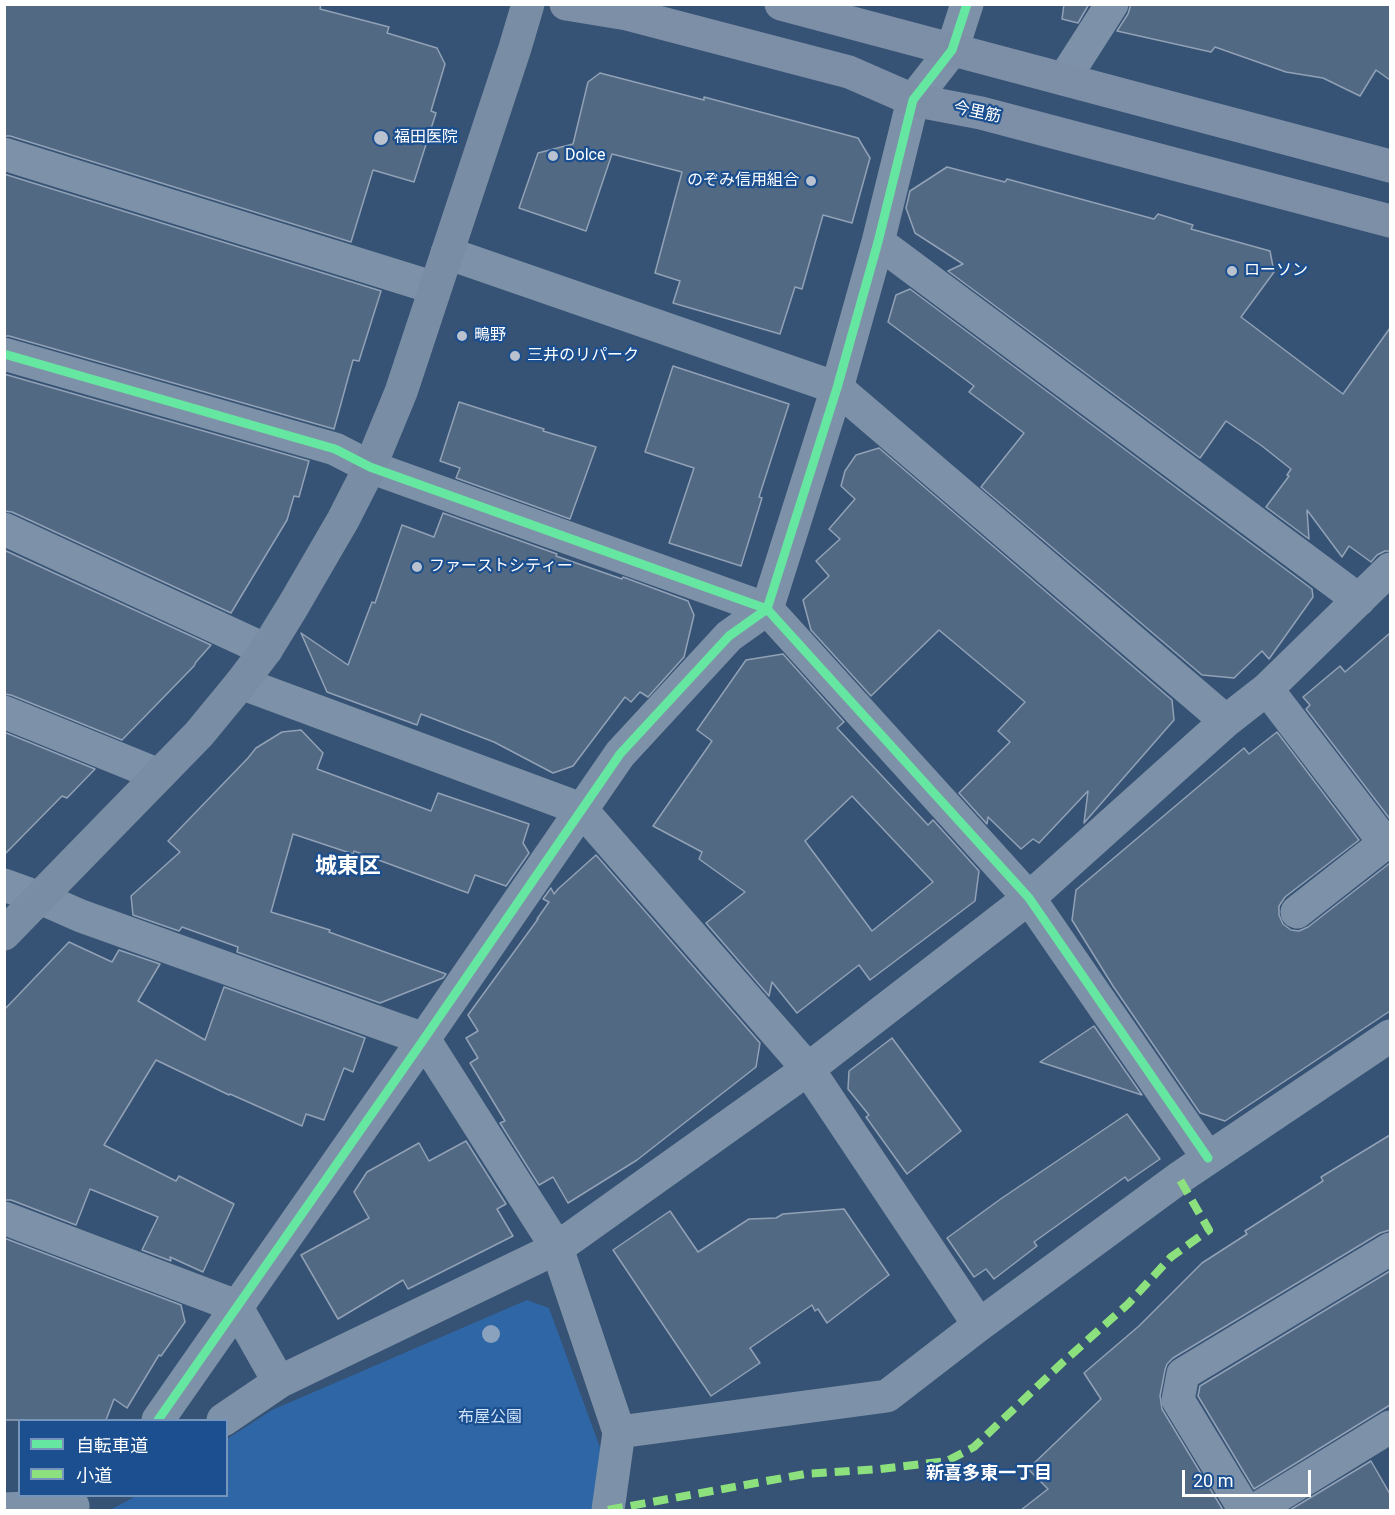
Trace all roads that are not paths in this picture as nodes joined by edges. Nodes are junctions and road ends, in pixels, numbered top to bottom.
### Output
1 (528, 4) edge
2 (566, 4) edge
3 (781, 4) edge
4 (966, 4) edge
5 (1112, 4) edge
6 (952, 50) junction
7 (1064, 79) junction
8 (913, 100) junction
9 (4, 154) edge
10 (1390, 166) edge
11 (1388, 224) edge
12 (878, 242) junction
13 (447, 253) junction
14 (435, 288) junction
15 (4, 354) edge
16 (837, 388) junction
17 (370, 467) junction
18 (4, 529) edge
19 (1390, 569) edge
20 (1359, 600) junction
21 (767, 609) junction
22 (266, 650) junction
23 (242, 683) junction
24 (1267, 689) junction
25 (4, 712) edge
26 (1226, 721) junction
27 (159, 776) junction
28 (581, 809) junction
29 (4, 885) edge
30 (40, 898) junction
31 (1029, 898) junction
32 (1297, 912) dead end
33 (4, 934) edge
34 (1390, 1036) edge
35 (424, 1039) junction
36 (808, 1069) junction
37 (1208, 1158) junction
38 (4, 1218) edge
39 (557, 1248) junction
40 (1390, 1249) edge
41 (236, 1306) junction
42 (979, 1325) junction
43 (279, 1382) junction
44 (159, 1419) edge
45 (224, 1419) edge
46 (1390, 1427) edge
47 (619, 1432) junction
48 (76, 1504) edge
49 (4, 1509) edge
50 (608, 1510) edge
51 (1245, 1510) edge
52 (1255, 1510) edge

1 - 13 street
2 - 8 main road, 今里筋
3 - 6 main road
4 - 6 street
5 - 7 street
6 - 7 main road
6 - 8 street
7 - 10 main road
8 - 11 main road, 今里筋
8 - 12 street
9 - 14 street
12 - 16 street
12 - 20 street
13 - 14 street
13 - 16 street
14 - 17 street
15 - 17 street
16 - 21 street
16 - 26 street
17 - 21 street
17 - 22 street
18 - 22 street
19 - 20 street
20 - 24 street
21 - 28 street
21 - 31 street
22 - 23 street
23 - 27 street
23 - 28 street
24 - 26 street
24 - 32 street
25 - 27 street
26 - 31 street
27 - 30 street
28 - 35 street
28 - 36 street
29 - 30 street
30 - 33 street
30 - 35 street
31 - 36 street
31 - 37 street
34 - 37 street
35 - 39 street
35 - 41 street
36 - 39 street
36 - 42 street
37 - 42 street
38 - 41 street
39 - 43 street
39 - 47 street
40 - 51 street
41 - 43 street
41 - 44 street
42 - 47 street
43 - 45 street
46 - 52 street
47 - 50 street
48 - 49 street

